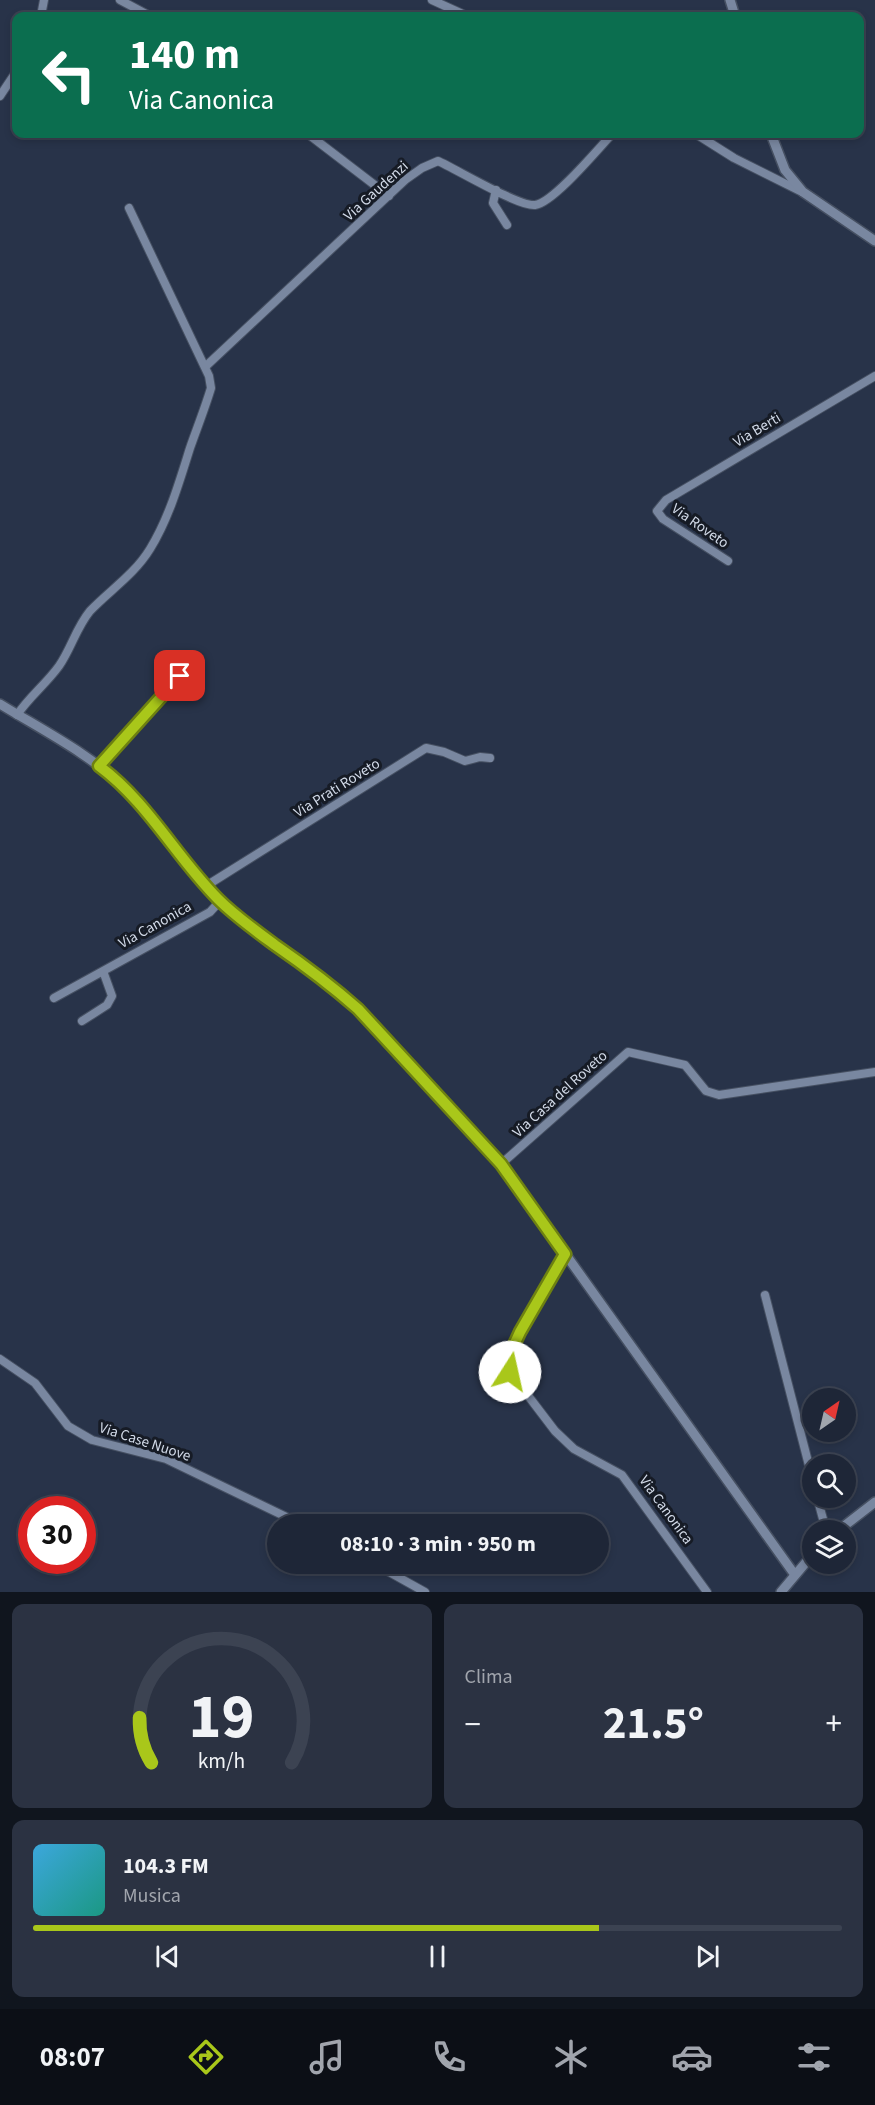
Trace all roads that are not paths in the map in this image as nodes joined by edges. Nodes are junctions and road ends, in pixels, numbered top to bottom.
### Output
1 (120, 0) edge
2 (432, 0) edge
3 (142, 12) edge
4 (458, 12) edge
5 (12, 78) edge
6 (0, 96) edge
7 (313, 138) edge
8 (608, 138) edge
9 (702, 138) edge
10 (773, 138) edge
11 (496, 190) junction
12 (803, 192) junction
13 (389, 196) junction
14 (129, 208) dead end
15 (507, 225) dead end
16 (875, 242) edge
17 (205, 367) junction
18 (875, 376) edge
19 (657, 511) joint
20 (728, 561) dead end
21 (180, 676) dead end
22 (0, 704) edge
23 (17, 715) junction
24 (490, 758) dead end
25 (99, 766) junction
26 (206, 886) junction
27 (220, 901) junction
28 (103, 971) junction
29 (54, 998) dead end
30 (82, 1021) dead end
31 (875, 1072) edge
32 (501, 1164) junction
33 (565, 1254) junction
34 (765, 1295) dead end
35 (0, 1359) edge
36 (806, 1454) edge
37 (875, 1502) edge
38 (280, 1514) edge
39 (852, 1520) edge
40 (802, 1567) edge
41 (393, 1574) edge
42 (795, 1575) junction
43 (425, 1592) edge
44 (707, 1592) edge
45 (781, 1592) edge

1 - 3 street
2 - 4 street
5 - 6 street
7 - 13 street
8 - 11 street, Via Gaudenzi
9 - 12 street
10 - 12 street
11 - 13 street, Via Gaudenzi
11 - 15 street
12 - 16 street
13 - 17 street, Via Gaudenzi
14 - 17 street
17 - 23 street
18 - 19 street, Via Berti
19 - 20 street, Via Roveto
21 - 25 street
22 - 23 street, Via Canonica
23 - 25 street, Via Canonica
24 - 26 street, Via Prati Roveto
25 - 26 street, Via Canonica
26 - 27 street, Via Canonica
27 - 28 street, Via Canonica
27 - 32 street, Via Canonica
28 - 29 street, Via Canonica
28 - 30 street
31 - 32 street, Via Casa del Roveto
32 - 33 street, Via Canonica
33 - 42 street, Via Canonica
33 - 44 street, Via Canonica
34 - 36 street
35 - 38 street, Via Case Nuove
37 - 39 street
40 - 42 street
41 - 43 street
42 - 45 street

